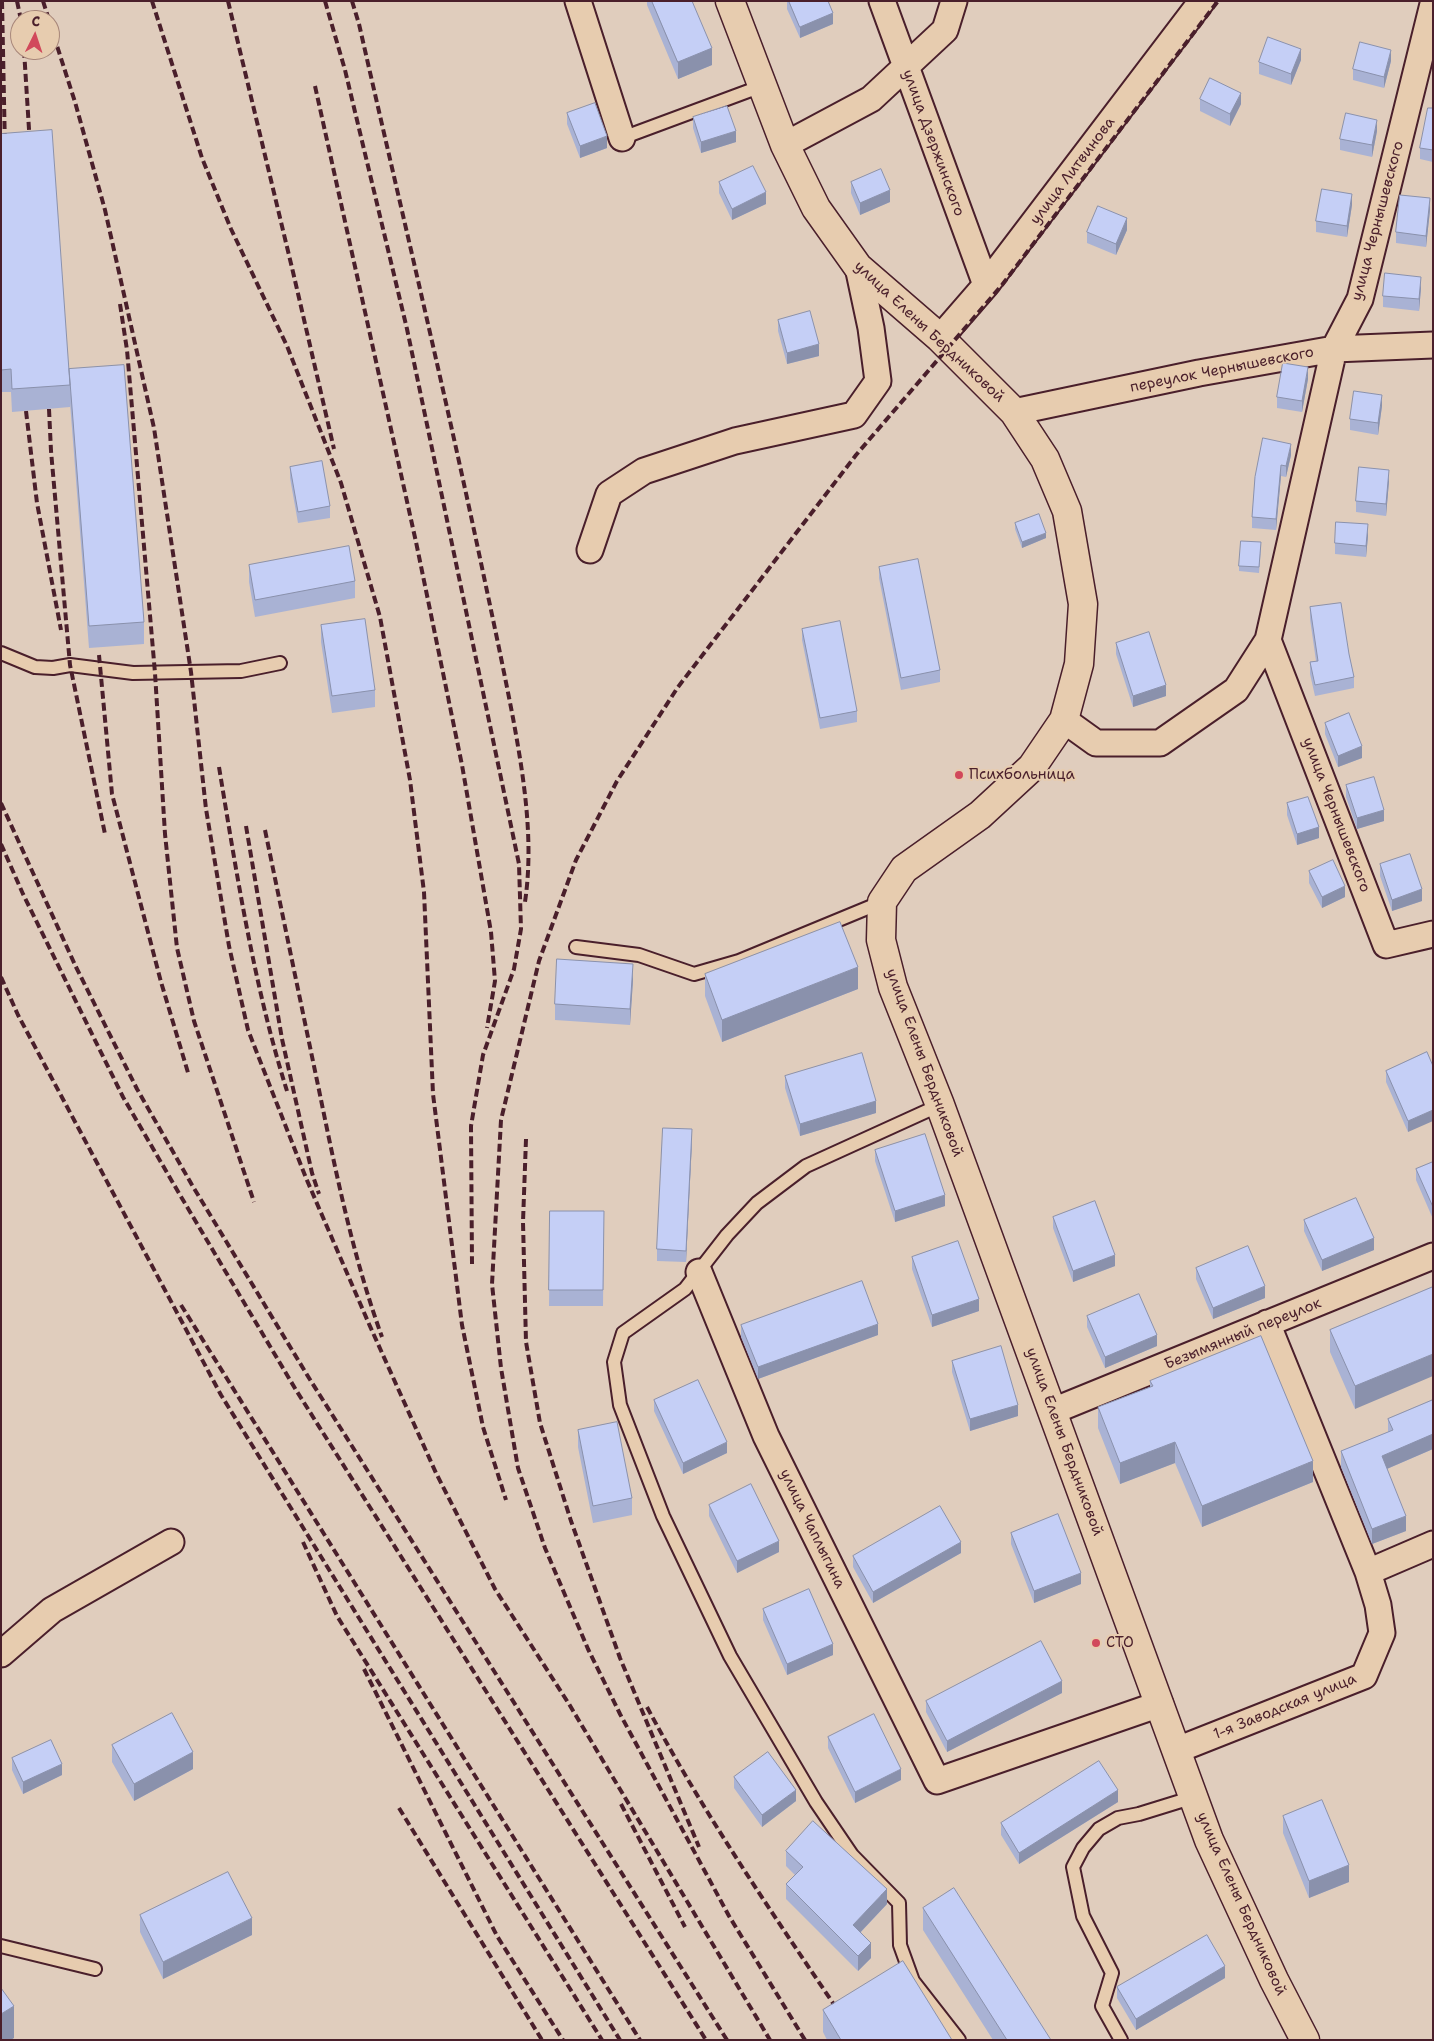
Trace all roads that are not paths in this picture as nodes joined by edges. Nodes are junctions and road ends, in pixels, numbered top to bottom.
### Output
1 (578, 1) edge
2 (730, 1) edge
3 (882, 1) edge
4 (954, 1) edge
5 (1202, 1) edge
6 (1433, 4) edge
7 (905, 67) junction
8 (762, 86) junction
9 (622, 138) joint
10 (785, 145) junction
11 (858, 268) junction
12 (986, 285) junction
13 (940, 338) junction
14 (1433, 345) edge
15 (1334, 349) junction
16 (1014, 412) junction
17 (590, 550) dead end
18 (1268, 640) junction
19 (1, 653) edge
20 (280, 663) dead end
21 (1064, 720) junction
22 (882, 902) junction
23 (1433, 934) edge
24 (576, 947) dead end
25 (940, 1105) junction
26 (1433, 1256) edge
27 (699, 1272) junction
28 (1267, 1324) junction
29 (1053, 1411) junction
30 (172, 1542) dead end
31 (1433, 1544) edge
32 (1368, 1572) junction
33 (1, 1654) edge
34 (1160, 1704) junction
35 (1177, 1750) junction
36 (1194, 1797) junction
37 (1, 1946) edge
38 (95, 1969) dead end
39 (959, 2040) edge
40 (1122, 2040) edge
41 (1305, 2040) edge

1 - 9 street
2 - 8 street, улица Елены Бердниковой
3 - 7 street, улица Дзержинского
4 - 7 street
5 - 12 street, улица Литвинова
6 - 15 street, улица Чернышевского
7 - 10 street
7 - 12 street, улица Дзержинского
8 - 9 lane
8 - 10 street, улица Елены Бердниковой
10 - 11 street, улица Елены Бердниковой
11 - 13 street, улица Елены Бердниковой
11 - 17 street
12 - 13 street, улица Литвинова
13 - 16 street, улица Елены Бердниковой
14 - 15 street, переулок Чернышевского
15 - 16 street, переулок Чернышевского
15 - 18 street, улица Чернышевского
16 - 21 street, улица Елены Бердниковой
18 - 21 street, улица Чернышевского
18 - 23 street, улица Чернышевского
19 - 20 lane
21 - 22 street, улица Елены Бердниковой
22 - 24 lane
22 - 25 street, улица Елены Бердниковой
25 - 27 lane
25 - 29 street, улица Елены Бердниковой
26 - 28 street, Безымянный переулок
27 - 34 street, улица Чаплыгина
27 - 39 lane
28 - 29 street, Безымянный переулок
28 - 32 street, 1-я Заводская улица
29 - 34 street, улица Елены Бердниковой
30 - 33 street
31 - 32 street
32 - 35 street, 1-я Заводская улица
34 - 35 street, улица Елены Бердниковой
35 - 36 street, улица Елены Бердниковой
36 - 40 lane
36 - 41 street, улица Елены Бердниковой
37 - 38 lane

